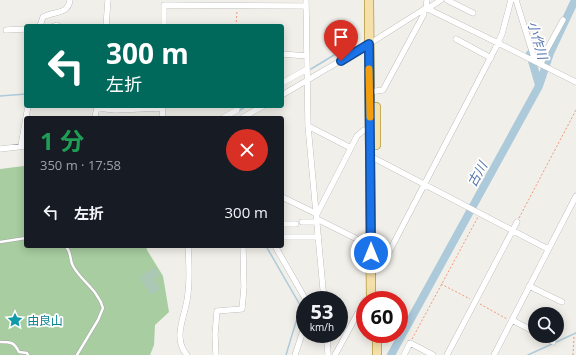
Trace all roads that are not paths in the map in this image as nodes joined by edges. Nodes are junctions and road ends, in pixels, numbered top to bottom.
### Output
1 (70, 0) edge
2 (108, 0) edge
3 (369, 0) edge
4 (375, 0) edge
5 (427, 0) edge
6 (441, 0) edge
7 (447, 0) edge
8 (511, 0) edge
9 (516, 0) edge
10 (306, 3) edge
11 (425, 9) junction
12 (473, 13) dead end
13 (563, 20) dead end
14 (41, 24) edge
15 (106, 24) edge
16 (164, 24) edge
17 (24, 29) edge
18 (6, 30) dead end
19 (456, 39) dead end
20 (372, 42) junction
21 (498, 43) junction
22 (284, 54) edge
23 (307, 56) junction
24 (491, 58) junction
25 (532, 60) junction
26 (542, 64) junction
27 (307, 69) junction
28 (284, 81) edge
29 (307, 81) junction
30 (576, 82) edge
31 (373, 92) junction
32 (284, 94) edge
33 (103, 108) edge
34 (146, 108) edge
35 (237, 108) edge
36 (260, 108) edge
37 (226, 116) edge
38 (246, 116) edge
39 (308, 126) junction
40 (373, 130) junction
41 (24, 146) edge
42 (351, 148) junction
43 (0, 149) edge
44 (373, 158) junction
45 (424, 185) junction
46 (576, 196) edge
47 (284, 198) edge
48 (317, 218) junction
49 (518, 220) road end
50 (284, 224) edge
51 (513, 230) junction
52 (284, 237) edge
53 (319, 237) junction
54 (24, 238) edge
55 (0, 242) edge
56 (371, 244) junction
57 (549, 246) junction
58 (68, 248) edge
59 (188, 248) edge
60 (243, 248) edge
61 (276, 248) edge
62 (373, 266) junction
63 (529, 286) junction
64 (301, 291) edge
65 (323, 291) edge
66 (372, 291) edge
67 (376, 291) edge
68 (562, 302) dead end
69 (356, 316) edge
70 (512, 320) junction
71 (528, 328) edge
72 (0, 342) edge
73 (299, 343) edge
74 (327, 343) edge
75 (371, 343) edge
76 (377, 343) edge
77 (28, 355) edge
78 (77, 355) edge
79 (187, 355) edge
80 (216, 355) edge
81 (295, 355) edge
82 (328, 355) edge
83 (335, 355) edge
84 (371, 355) edge
85 (377, 355) edge
86 (404, 355) edge
87 (433, 355) edge
88 (447, 355) edge
89 (494, 355) edge

1 - 14 street
2 - 15 street
3 - 20 main road
4 - 20 main road
5 - 11 street
6 - 11 street
7 - 12 street
8 - 21 street
9 - 25 street
10 - 16 street
10 - 23 street
11 - 20 street
11 - 21 street
11 - 31 street
13 - 26 street
17 - 18 street
19 - 24 street
20 - 29 street
20 - 31 main road
21 - 24 street
21 - 25 street
22 - 23 street
23 - 27 street
24 - 45 street
25 - 26 street
26 - 30 street
27 - 28 street
27 - 29 street
29 - 32 street
29 - 39 street
31 - 40 main road
33 - 34 street
35 - 37 street
36 - 38 street
39 - 42 street
39 - 48 street
40 - 42 street
40 - 44 main road
41 - 43 street
42 - 48 street
44 - 45 street
44 - 56 main road
44 - 62 main road
45 - 51 street
45 - 62 street
46 - 57 street
47 - 48 street
48 - 50 street
48 - 53 street
48 - 56 street
49 - 51 street
51 - 57 street
51 - 88 street
52 - 53 street
53 - 65 street
54 - 55 lane
56 - 62 main road
57 - 63 street
58 - 78 lane
59 - 79 street
60 - 80 street
61 - 64 street
62 - 66 main road
62 - 67 main road
63 - 68 street
63 - 70 street
69 - 83 street
70 - 71 street
70 - 89 street
72 - 77 lane
73 - 81 street
74 - 82 street
75 - 84 main road
76 - 85 main road
86 - 87 street

